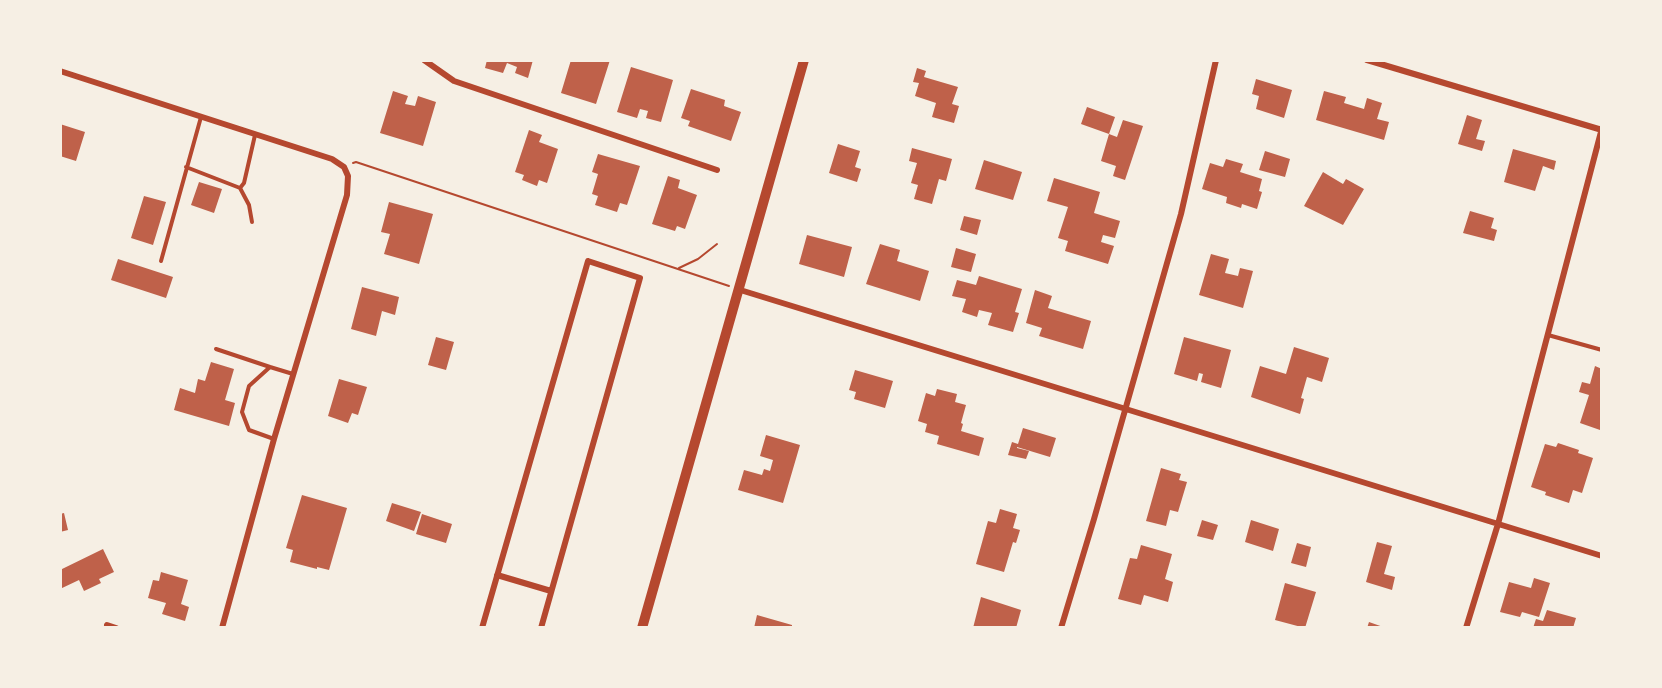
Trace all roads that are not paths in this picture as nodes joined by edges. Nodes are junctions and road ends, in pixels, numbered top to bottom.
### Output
1 (424, 60) edge
2 (804, 60) edge
3 (1216, 60) edge
4 (1367, 60) edge
5 (60, 71) edge
6 (201, 116) junction
7 (1602, 130) edge
8 (256, 134) junction
9 (186, 166) junction
10 (717, 170) dead end
11 (240, 188) junction
12 (252, 222) dead end
13 (161, 261) dead end
14 (737, 289) junction
15 (1548, 334) junction
16 (216, 349) dead end
17 (1602, 350) edge
18 (270, 367) junction
19 (294, 374) junction
20 (1126, 409) junction
21 (274, 439) junction
22 (1498, 524) junction
23 (1602, 556) edge
24 (497, 575) junction
25 (551, 591) junction
26 (107, 625) dead end
27 (116, 628) edge
28 (222, 628) edge
29 (482, 628) edge
30 (541, 628) edge
31 (642, 628) edge
32 (1061, 628) edge
33 (1466, 628) edge

1 - 10 street
2 - 14 street
3 - 20 street
4 - 7 street
5 - 6 street
6 - 8 street
6 - 9 lane
7 - 15 street
8 - 11 lane
8 - 19 street
9 - 11 lane
9 - 13 lane
11 - 12 lane
14 - 20 street
14 - 31 street
15 - 17 lane
15 - 22 street
16 - 18 lane
18 - 19 lane
18 - 21 lane
19 - 21 street
20 - 22 street
20 - 32 street
21 - 28 street
22 - 23 street
22 - 33 street
24 - 25 street
24 - 25 street
24 - 29 street
25 - 30 street
26 - 27 street

